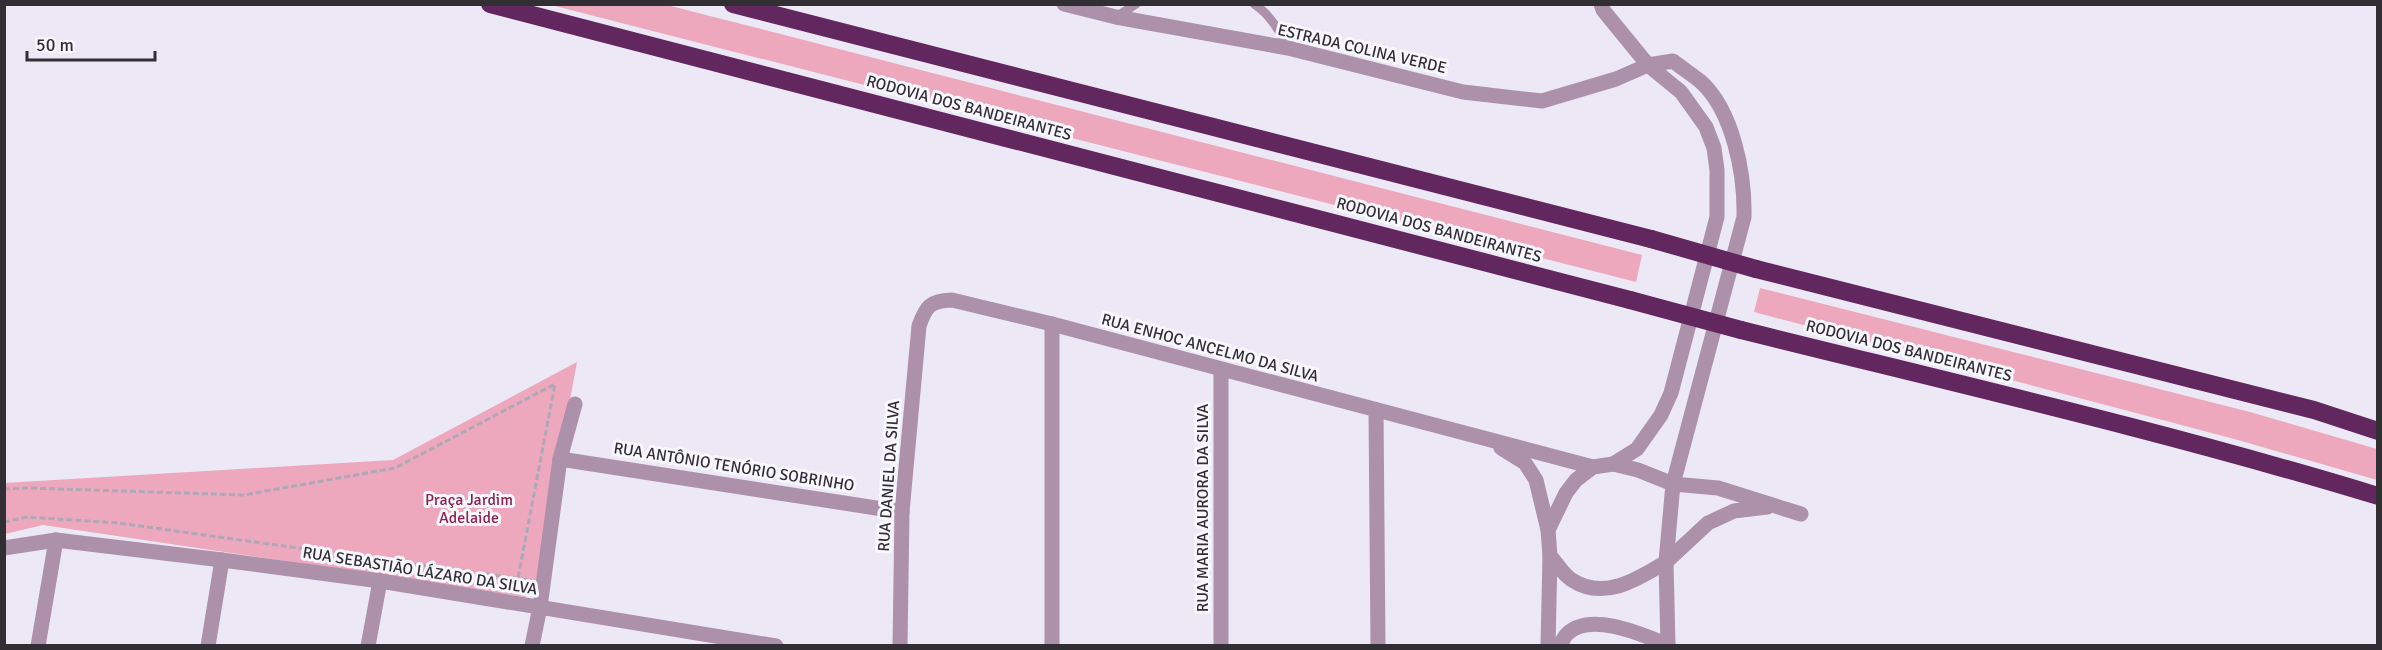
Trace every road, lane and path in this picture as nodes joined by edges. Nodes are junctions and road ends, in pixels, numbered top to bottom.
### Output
1 (490, 4) edge
2 (733, 4) edge
3 (1064, 4) edge
4 (1136, 4) edge
5 (1254, 4) edge
6 (1601, 4) edge
7 (1116, 17) junction
8 (1288, 48) junction
9 (1648, 65) junction
10 (924, 310) joint
11 (1052, 324) junction
12 (1221, 370) junction
13 (575, 404) dead end
14 (1376, 410) junction
15 (2378, 430) edge
16 (1489, 440) junction
17 (560, 459) junction
18 (1613, 464) junction
19 (1593, 467) junction
20 (1673, 484) junction
21 (4, 489) edge
22 (2378, 496) edge
23 (1771, 506) junction
24 (902, 512) junction
25 (1801, 514) dead end
26 (4, 522) edge
27 (1548, 530) junction
28 (56, 540) junction
29 (4, 548) edge
30 (1550, 556) junction
31 (222, 560) junction
32 (1666, 562) junction
33 (380, 581) junction
34 (540, 607) junction
35 (698, 639) edge
36 (38, 645) edge
37 (208, 645) edge
38 (368, 645) edge
39 (532, 645) edge
40 (776, 645) edge
41 (900, 645) edge
42 (1052, 645) edge
43 (1221, 645) edge
44 (1378, 645) edge
45 (1548, 645) edge
46 (1559, 645) edge
47 (1668, 645) edge

1 - 22 highway, RODOVIA DOS BANDEIRANTES, bridge
2 - 15 highway, bridge
3 - 7 street, ESTRADA COLINA VERDE
4 - 7 lane
5 - 8 lane
6 - 9 street
7 - 8 street, ESTRADA COLINA VERDE
8 - 9 street, ESTRADA COLINA VERDE
9 - 18 street
9 - 20 street, ESTRADA COLINA VERDE
10 - 11 street, RUA ENHOC ANCELMO DA SILVA
10 - 24 street, RUA DANIEL DA SILVA
11 - 12 street, RUA ENHOC ANCELMO DA SILVA
11 - 42 street
12 - 14 street, RUA ENHOC ANCELMO DA SILVA
12 - 43 street, RUA MARIA AURORA DA SILVA
13 - 17 street
14 - 16 street, RUA ENHOC ANCELMO DA SILVA
14 - 44 street
16 - 19 street, RUA ENHOC ANCELMO DA SILVA
16 - 27 street, RUA ENHOC ANCELMO DA SILVA
17 - 24 street, RUA ANTÔNIO TENÓRIO SOBRINHO
17 - 34 street
18 - 19 street
18 - 20 street
19 - 27 street
20 - 23 street
20 - 32 street
21 - 26 path
23 - 25 street
23 - 32 street
24 - 41 street, RUA DANIEL DA SILVA
27 - 30 street
28 - 29 street, RUA SEBASTIÃO LÁZARO DA SILVA
28 - 31 street, RUA SEBASTIÃO LÁZARO DA SILVA
28 - 36 street
30 - 32 street
30 - 45 street
31 - 33 street, RUA SEBASTIÃO LÁZARO DA SILVA
31 - 37 street
32 - 47 street
33 - 34 street, RUA SEBASTIÃO LÁZARO DA SILVA
33 - 38 street
34 - 35 street, RUA SEBASTIÃO LÁZARO DA SILVA
34 - 39 street
35 - 40 street, RUA SEBASTIÃO LÁZARO DA SILVA
46 - 47 street

